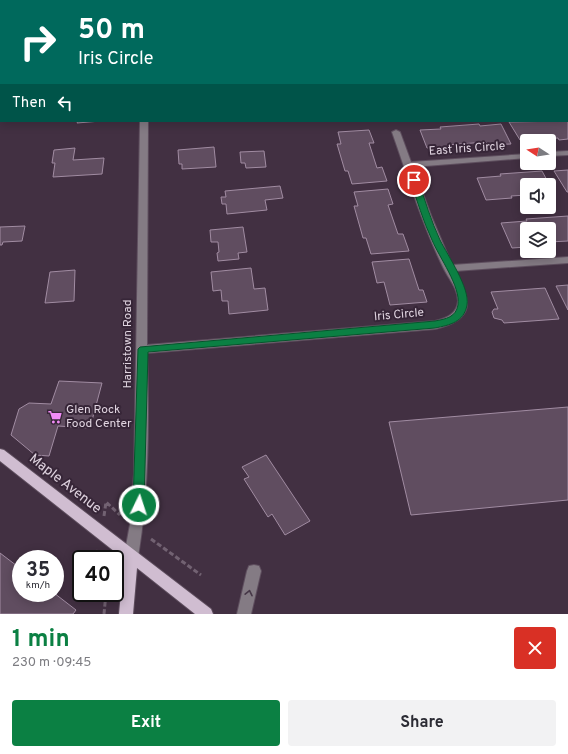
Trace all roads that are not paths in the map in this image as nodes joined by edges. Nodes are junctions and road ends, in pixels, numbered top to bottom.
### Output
1 (144, 122) edge
2 (396, 132) dead end
3 (568, 153) edge
4 (556, 154) edge
5 (520, 157) edge
6 (408, 165) junction
7 (568, 260) edge
8 (449, 268) junction
9 (143, 349) junction
10 (0, 454) edge
11 (131, 557) junction
12 (254, 571) dead end
13 (126, 614) edge
14 (206, 614) edge
15 (244, 614) edge

1 - 9 street, Harristown Road
2 - 6 street, Iris Circle
3 - 4 street
5 - 6 street, East Iris Circle
6 - 8 street, Iris Circle
7 - 8 street
8 - 9 street, Iris Circle
9 - 11 street, Harristown Road
10 - 11 main road, Maple Avenue
11 - 13 main road, Harristown Road
11 - 14 main road, Maple Avenue
15 -> 12 street

